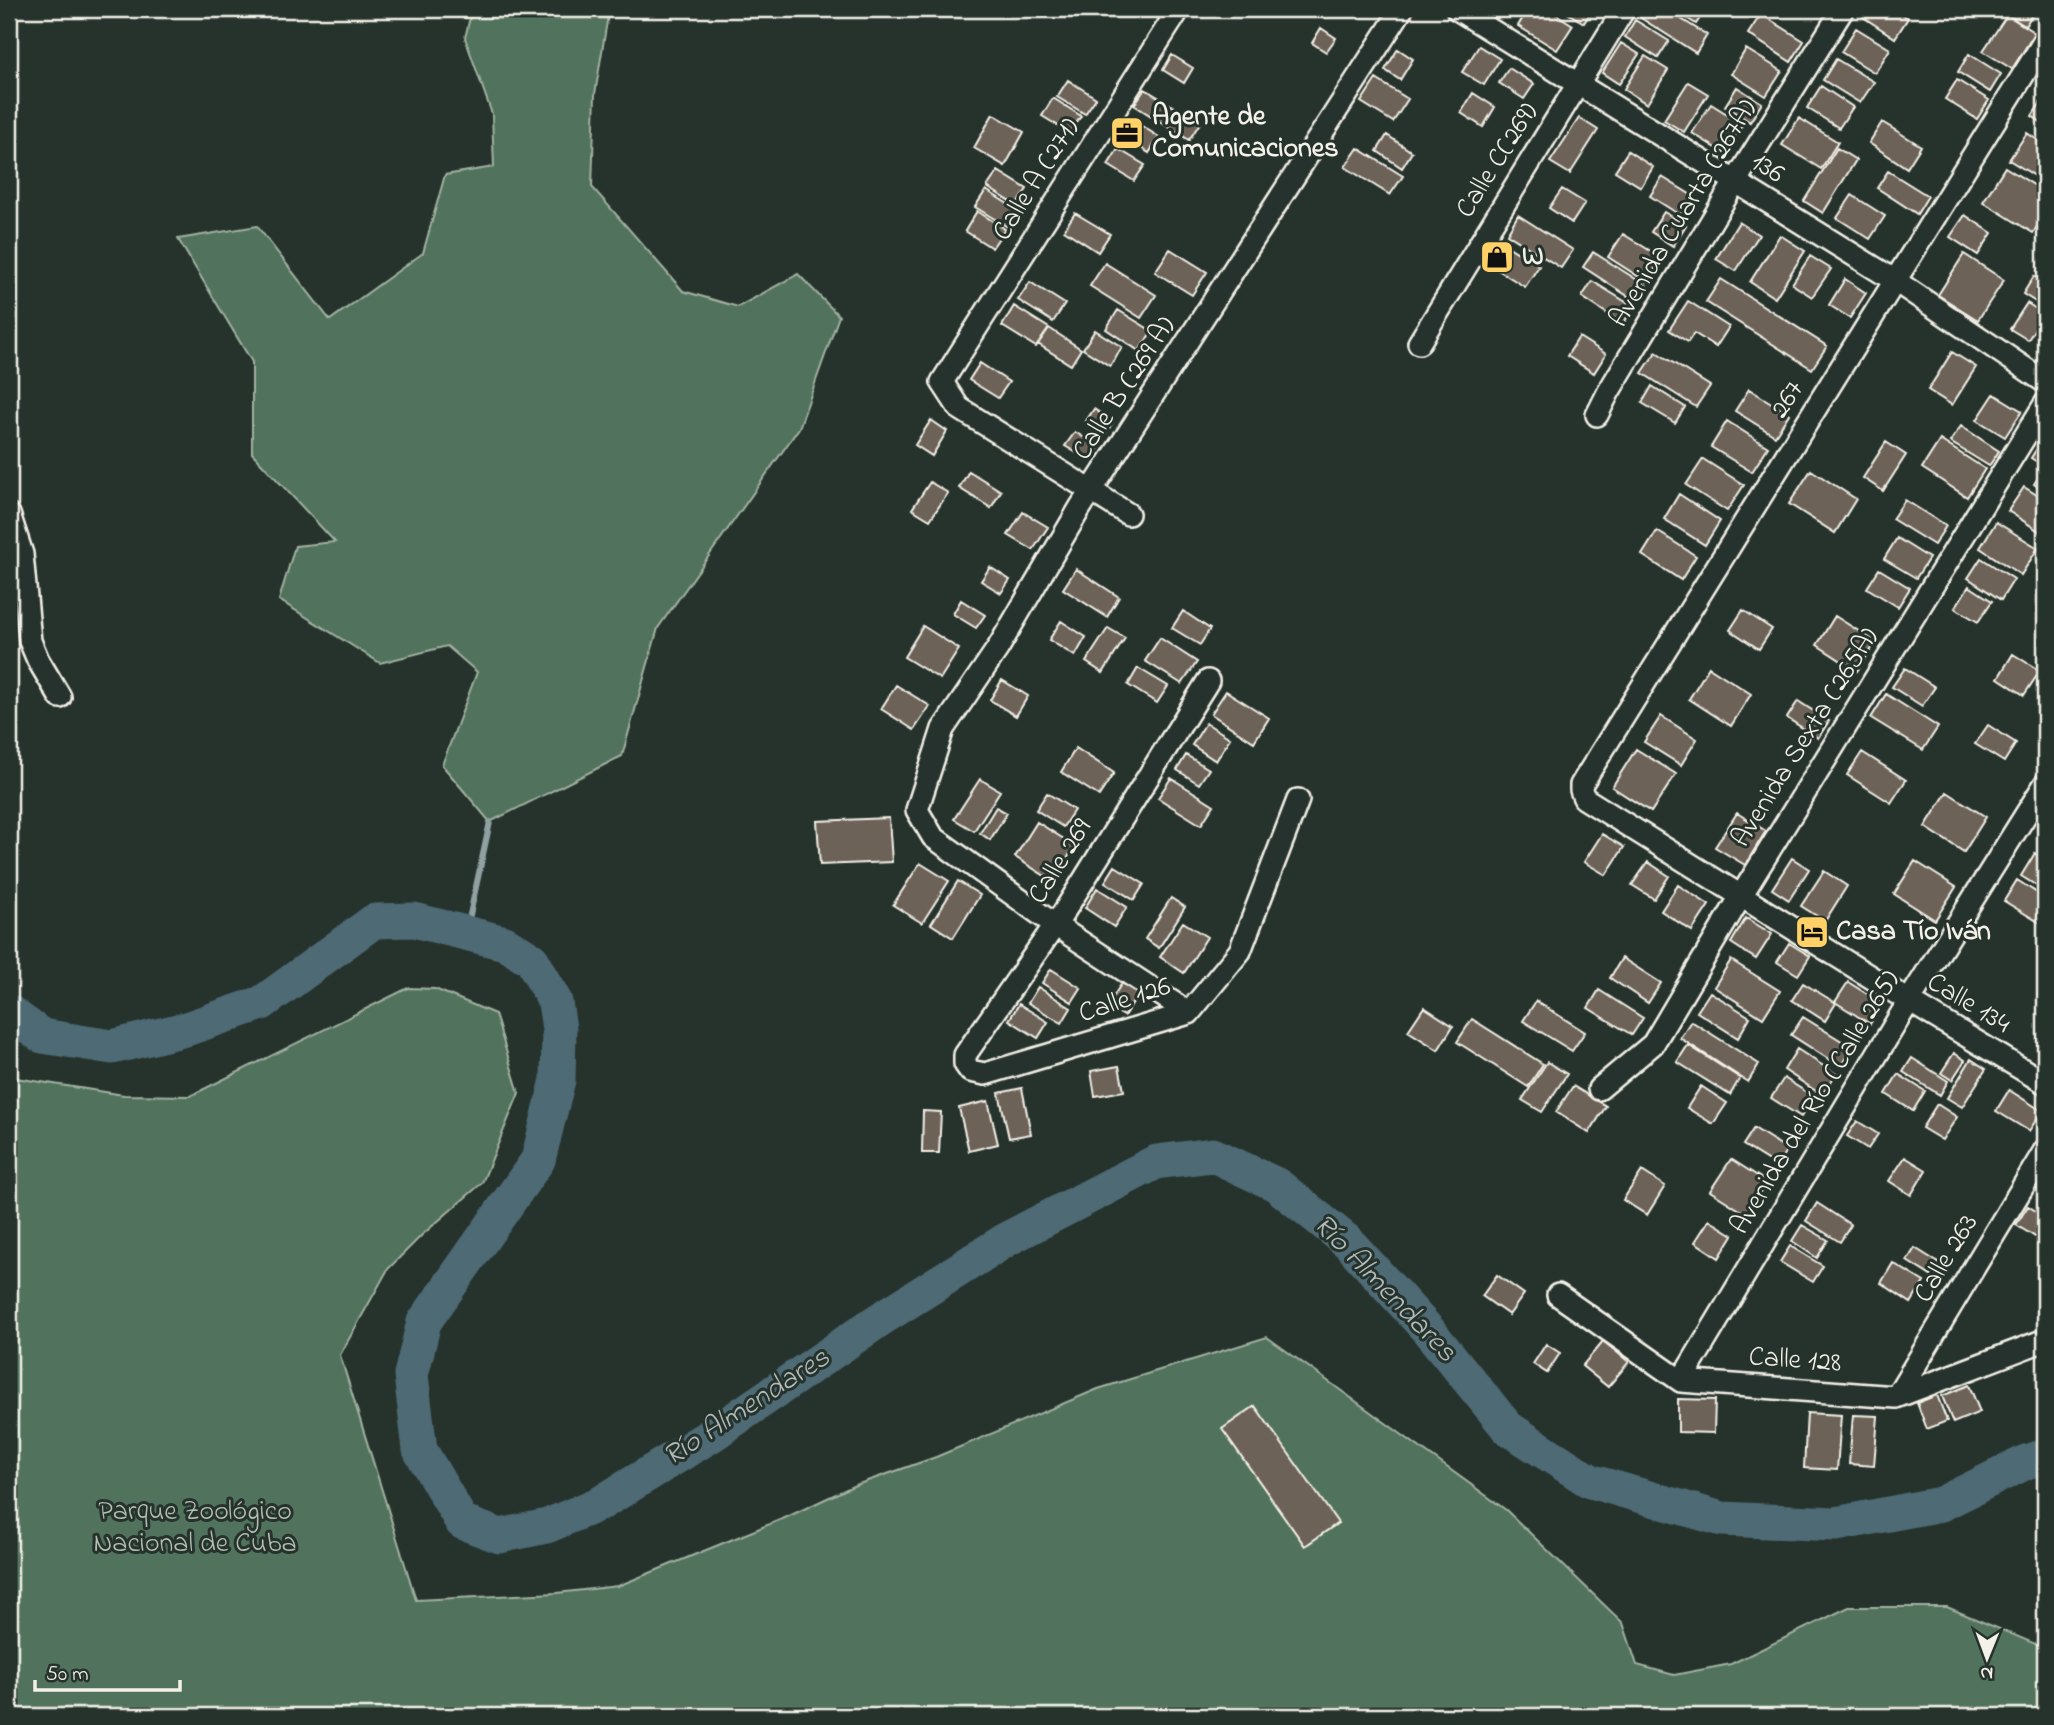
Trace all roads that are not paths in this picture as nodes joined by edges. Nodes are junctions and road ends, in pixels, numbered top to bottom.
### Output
1 (1179, 9) edge
2 (1402, 9) edge
3 (1457, 9) edge
4 (1624, 9) edge
5 (1843, 9) edge
6 (2045, 40) edge
7 (1578, 85) junction
8 (1735, 182) junction
9 (1894, 280) junction
10 (1419, 343) dead end
11 (2045, 382) edge
12 (2045, 404) edge
13 (1597, 415) dead end
14 (1092, 493) junction
15 (9, 514) edge
16 (1128, 514) dead end
17 (1208, 681) dead end
18 (60, 697) dead end
19 (2045, 784) edge
20 (1581, 790) joint
21 (1298, 800) dead end
22 (1741, 896) junction
23 (1055, 925) junction
24 (1909, 1002) junction
25 (1189, 1013) junction
26 (970, 1070) joint
27 (2045, 1083) edge
28 (1599, 1088) dead end
29 (2045, 1150) edge
30 (1558, 1295) dead end
31 (2045, 1340) edge
32 (1681, 1381) junction
33 (1896, 1397) junction

1 - 14 street, Calle A (271)
2 - 14 street, Calle B (269 A)
3 - 7 street, 136
4 - 7 street, Calle C(269)
5 - 8 street, Avenida Cuarta (267A)
6 - 9 street, 267
7 - 8 street, 136
7 - 10 street, Calle C(269)
8 - 9 street, 136
8 - 13 street, Avenida Cuarta (267A)
9 - 11 street, 136
9 - 20 street, 267
12 - 22 street, Avenida Sexta (265A)
14 - 16 street
14 - 23 street, Calle B (269 A)
15 - 18 street
17 - 23 street, Calle 269
19 - 24 street, Avenida del Río (Calle 265)
20 - 22 street, Calle 134
21 - 25 street, Calle 126
22 - 24 street, Calle 134
22 - 28 street, Avenida Sexta (265A)
23 - 25 street
23 - 26 street, Calle 269
24 - 27 street, Calle 134
24 - 32 street, Avenida del Río (Calle 265)
25 - 26 street, Calle 126
29 - 33 street, Calle 263
30 - 32 street
31 - 33 street, Calle 128
32 - 33 street, Calle 128

